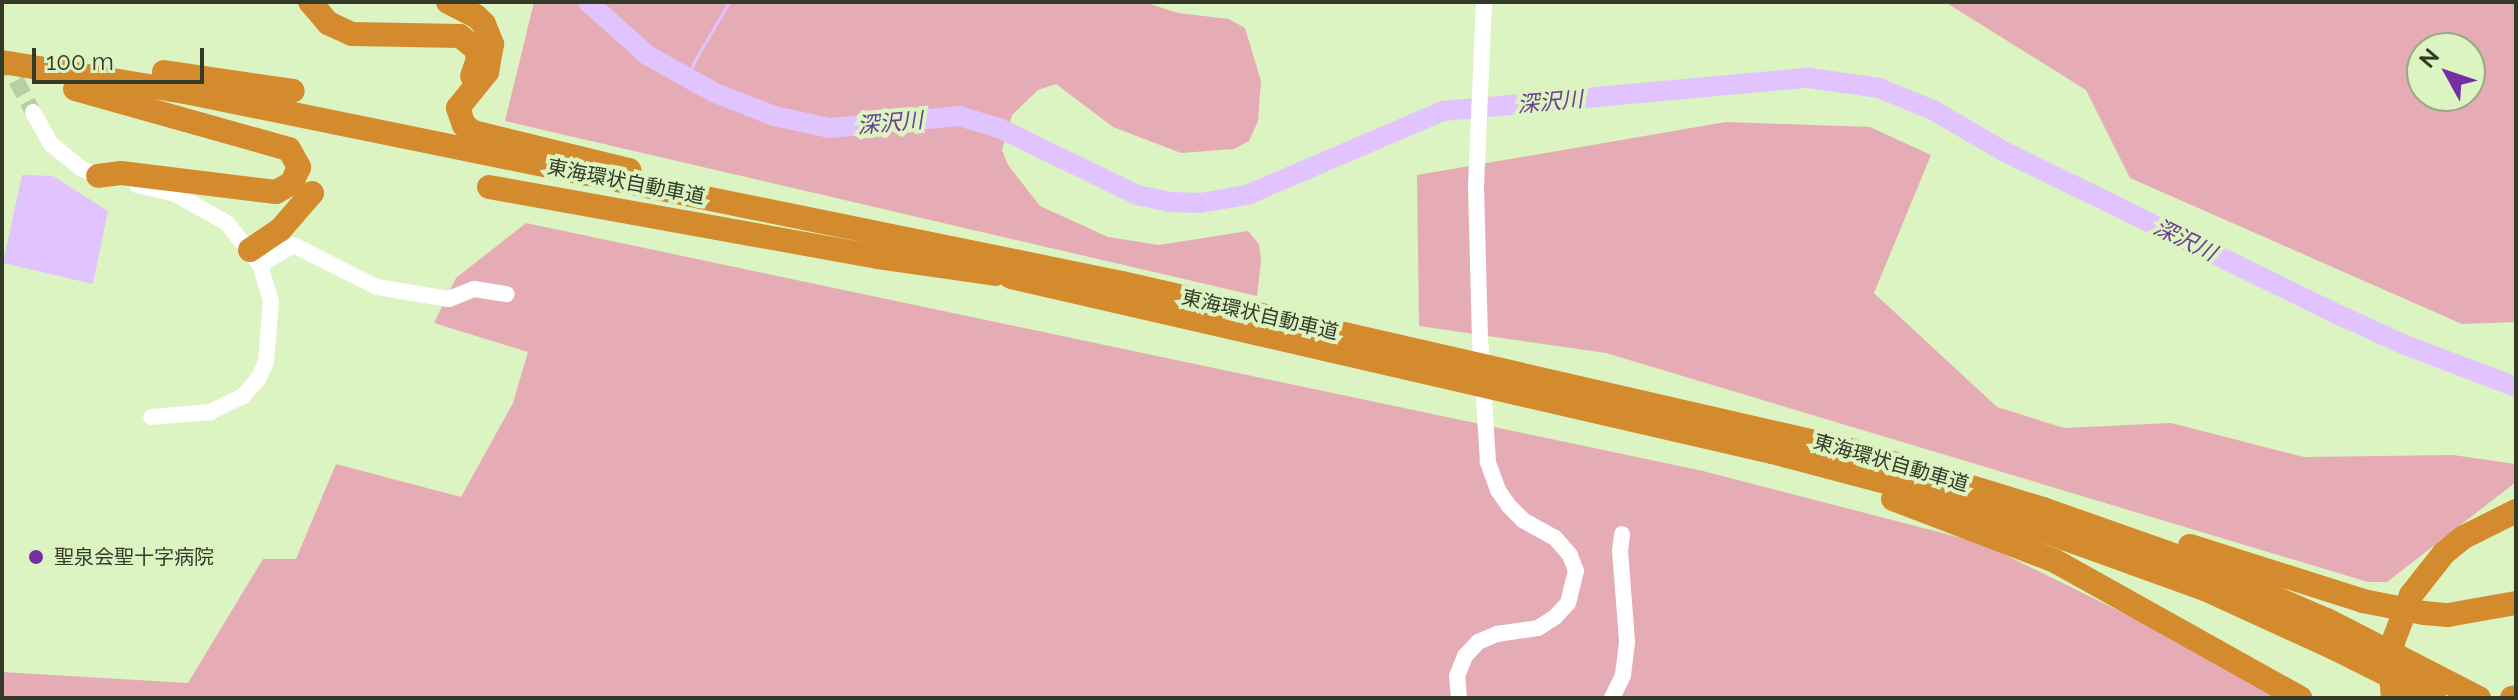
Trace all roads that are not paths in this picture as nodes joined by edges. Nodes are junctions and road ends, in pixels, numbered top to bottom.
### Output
1 (310, 2) edge
2 (448, 2) edge
3 (1484, 10) edge
4 (2, 60) edge
5 (2, 73) edge
6 (293, 91) dead end
7 (451, 91) dead end
8 (33, 112) tunnel mouth
9 (98, 176) junction
10 (489, 187) dead end
11 (312, 193) dead end
12 (771, 209) junction
13 (255, 258) junction
14 (996, 274) junction
15 (507, 294) dead end
16 (151, 417) dead end
17 (1636, 420) junction
18 (1957, 481) junction
19 (2516, 511) edge
20 (1622, 534) dead end
21 (2516, 603) edge
22 (2434, 690) edge
23 (1459, 698) edge
24 (1612, 698) edge
25 (2300, 698) edge
26 (2393, 698) edge
27 (2479, 698) edge

1 - 7 highway
2 - 12 highway
3 - 23 street
4 - 6 highway
4 - 12 highway, 東海環状自動車道
5 - 9 highway
5 - 14 highway, 東海環状自動車道
8 - 9 street
9 - 13 street
10 - 14 highway
11 - 13 highway
12 - 18 highway, 東海環状自動車道
13 - 15 street
13 - 16 street
14 - 17 highway, 東海環状自動車道
17 - 22 highway, 東海環状自動車道
17 - 25 highway
18 - 21 highway
18 - 22 highway, 東海環状自動車道
19 - 26 highway
20 - 24 street
22 - 27 highway, 東海環状自動車道

